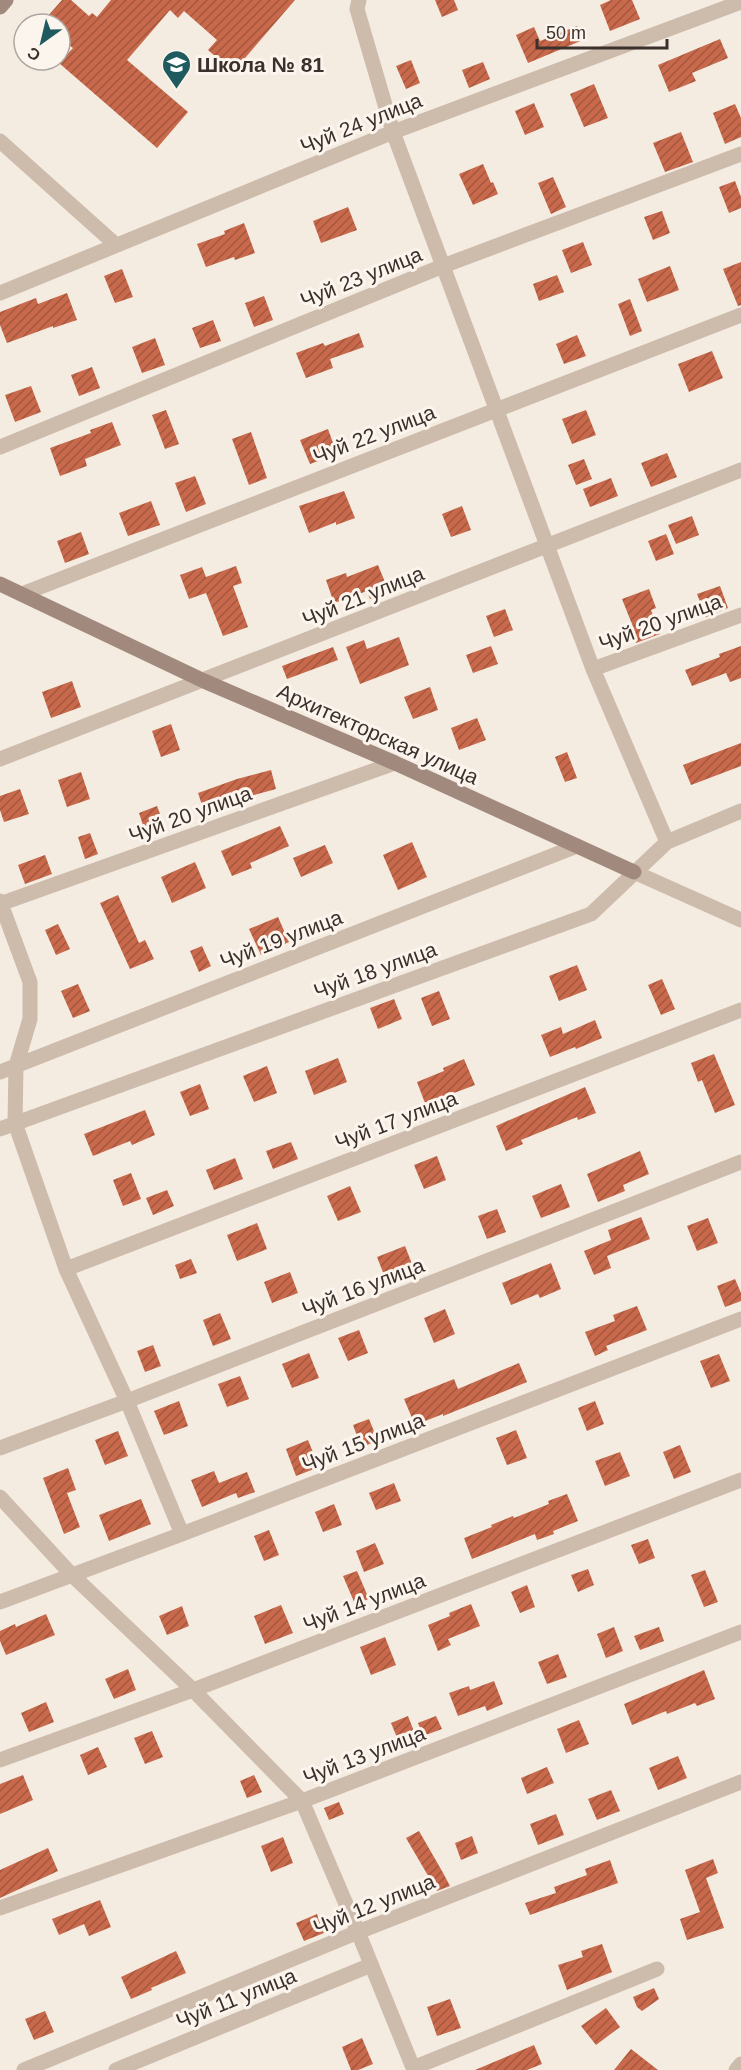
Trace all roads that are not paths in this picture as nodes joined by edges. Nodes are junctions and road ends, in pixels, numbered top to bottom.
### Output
1 (6, 0) edge
2 (358, 0) edge
3 (741, 2) edge
4 (0, 7) edge
5 (393, 132) junction
6 (0, 141) edge
7 (741, 154) edge
8 (115, 244) junction
9 (443, 266) junction
10 (0, 293) edge
11 (741, 315) edge
12 (496, 409) junction
13 (0, 447) edge
14 (741, 470) edge
15 (547, 545) junction
16 (0, 584) edge
17 (22, 594) junction
18 (741, 615) edge
19 (593, 669) junction
20 (204, 681) junction
21 (0, 759) edge
22 (395, 763) junction
23 (741, 811) edge
24 (666, 842) junction
25 (577, 846) junction
26 (634, 872) junction
27 (0, 903) edge
28 (741, 920) edge
29 (741, 1010) edge
30 (16, 1066) junction
31 (0, 1072) edge
32 (15, 1123) junction
33 (0, 1129) edge
34 (741, 1162) edge
35 (66, 1269) junction
36 (741, 1319) edge
37 (127, 1401) junction
38 (0, 1448) edge
39 (741, 1480) edge
40 (0, 1497) edge
41 (182, 1534) junction
42 (71, 1574) junction
43 (0, 1602) edge
44 (741, 1632) edge
45 (193, 1690) junction
46 (0, 1760) edge
47 (741, 1782) edge
48 (302, 1801) junction
49 (0, 1908) edge
50 (358, 1932) junction
51 (371, 1965) junction
52 (657, 1969) dead end
53 (741, 2064) edge
54 (413, 2069) edge
55 (24, 2070) edge
56 (116, 2070) edge
57 (736, 2070) edge

1 - 4 street
2 - 5 street
3 - 5 street, Чуй 24 улица
5 - 8 street, Чуй 24 улица
5 - 9 street
6 - 8 street
7 - 9 street, Чуй 23 улица
8 - 10 street, Чуй 24 улица
9 - 12 street
9 - 13 street, Чуй 23 улица
11 - 12 street, Чуй 22 улица
12 - 15 street
12 - 17 street, Чуй 22 улица
14 - 15 street, Чуй 21 улица
15 - 19 street
15 - 20 street, Чуй 21 улица
16 - 17 street, Архитекторская улица
17 - 20 street, Архитекторская улица
18 - 19 street, Чуй 20 улица
19 - 24 street
20 - 21 street, Чуй 21 улица
20 - 22 street, Архитекторская улица
22 - 25 street, Архитекторская улица
22 - 27 street, Чуй 20 улица
23 - 24 street, Чуй 18 улица
24 - 26 street, Чуй 18 улица
25 - 26 street, Архитекторская улица
25 - 30 street, Чуй 19 улица
26 - 28 street, Архитекторская улица
26 - 32 street, Чуй 18 улица
27 - 30 street
29 - 35 street, Чуй 17 улица
30 - 31 street, Чуй 19 улица
30 - 32 street
32 - 33 street, Чуй 18 улица
32 - 35 street
34 - 37 street, Чуй 16 улица
35 - 37 street
36 - 41 street, Чуй 15 улица
37 - 38 street, Чуй 16 улица
37 - 41 street
39 - 45 street, Чуй 14 улица
40 - 42 street
41 - 42 street, Чуй 15 улица
42 - 43 street, Чуй 15 улица
42 - 45 street
44 - 48 street, Чуй 13 улица
45 - 46 street, Чуй 14 улица
45 - 48 street
47 - 50 street, Чуй 12 улица
48 - 49 street, Чуй 13 улица
48 - 50 street
50 - 51 street
50 - 55 street, Чуй 12 улица
51 - 54 street
51 - 56 street, Чуй 11 улица
52 - 54 street
53 - 57 street

